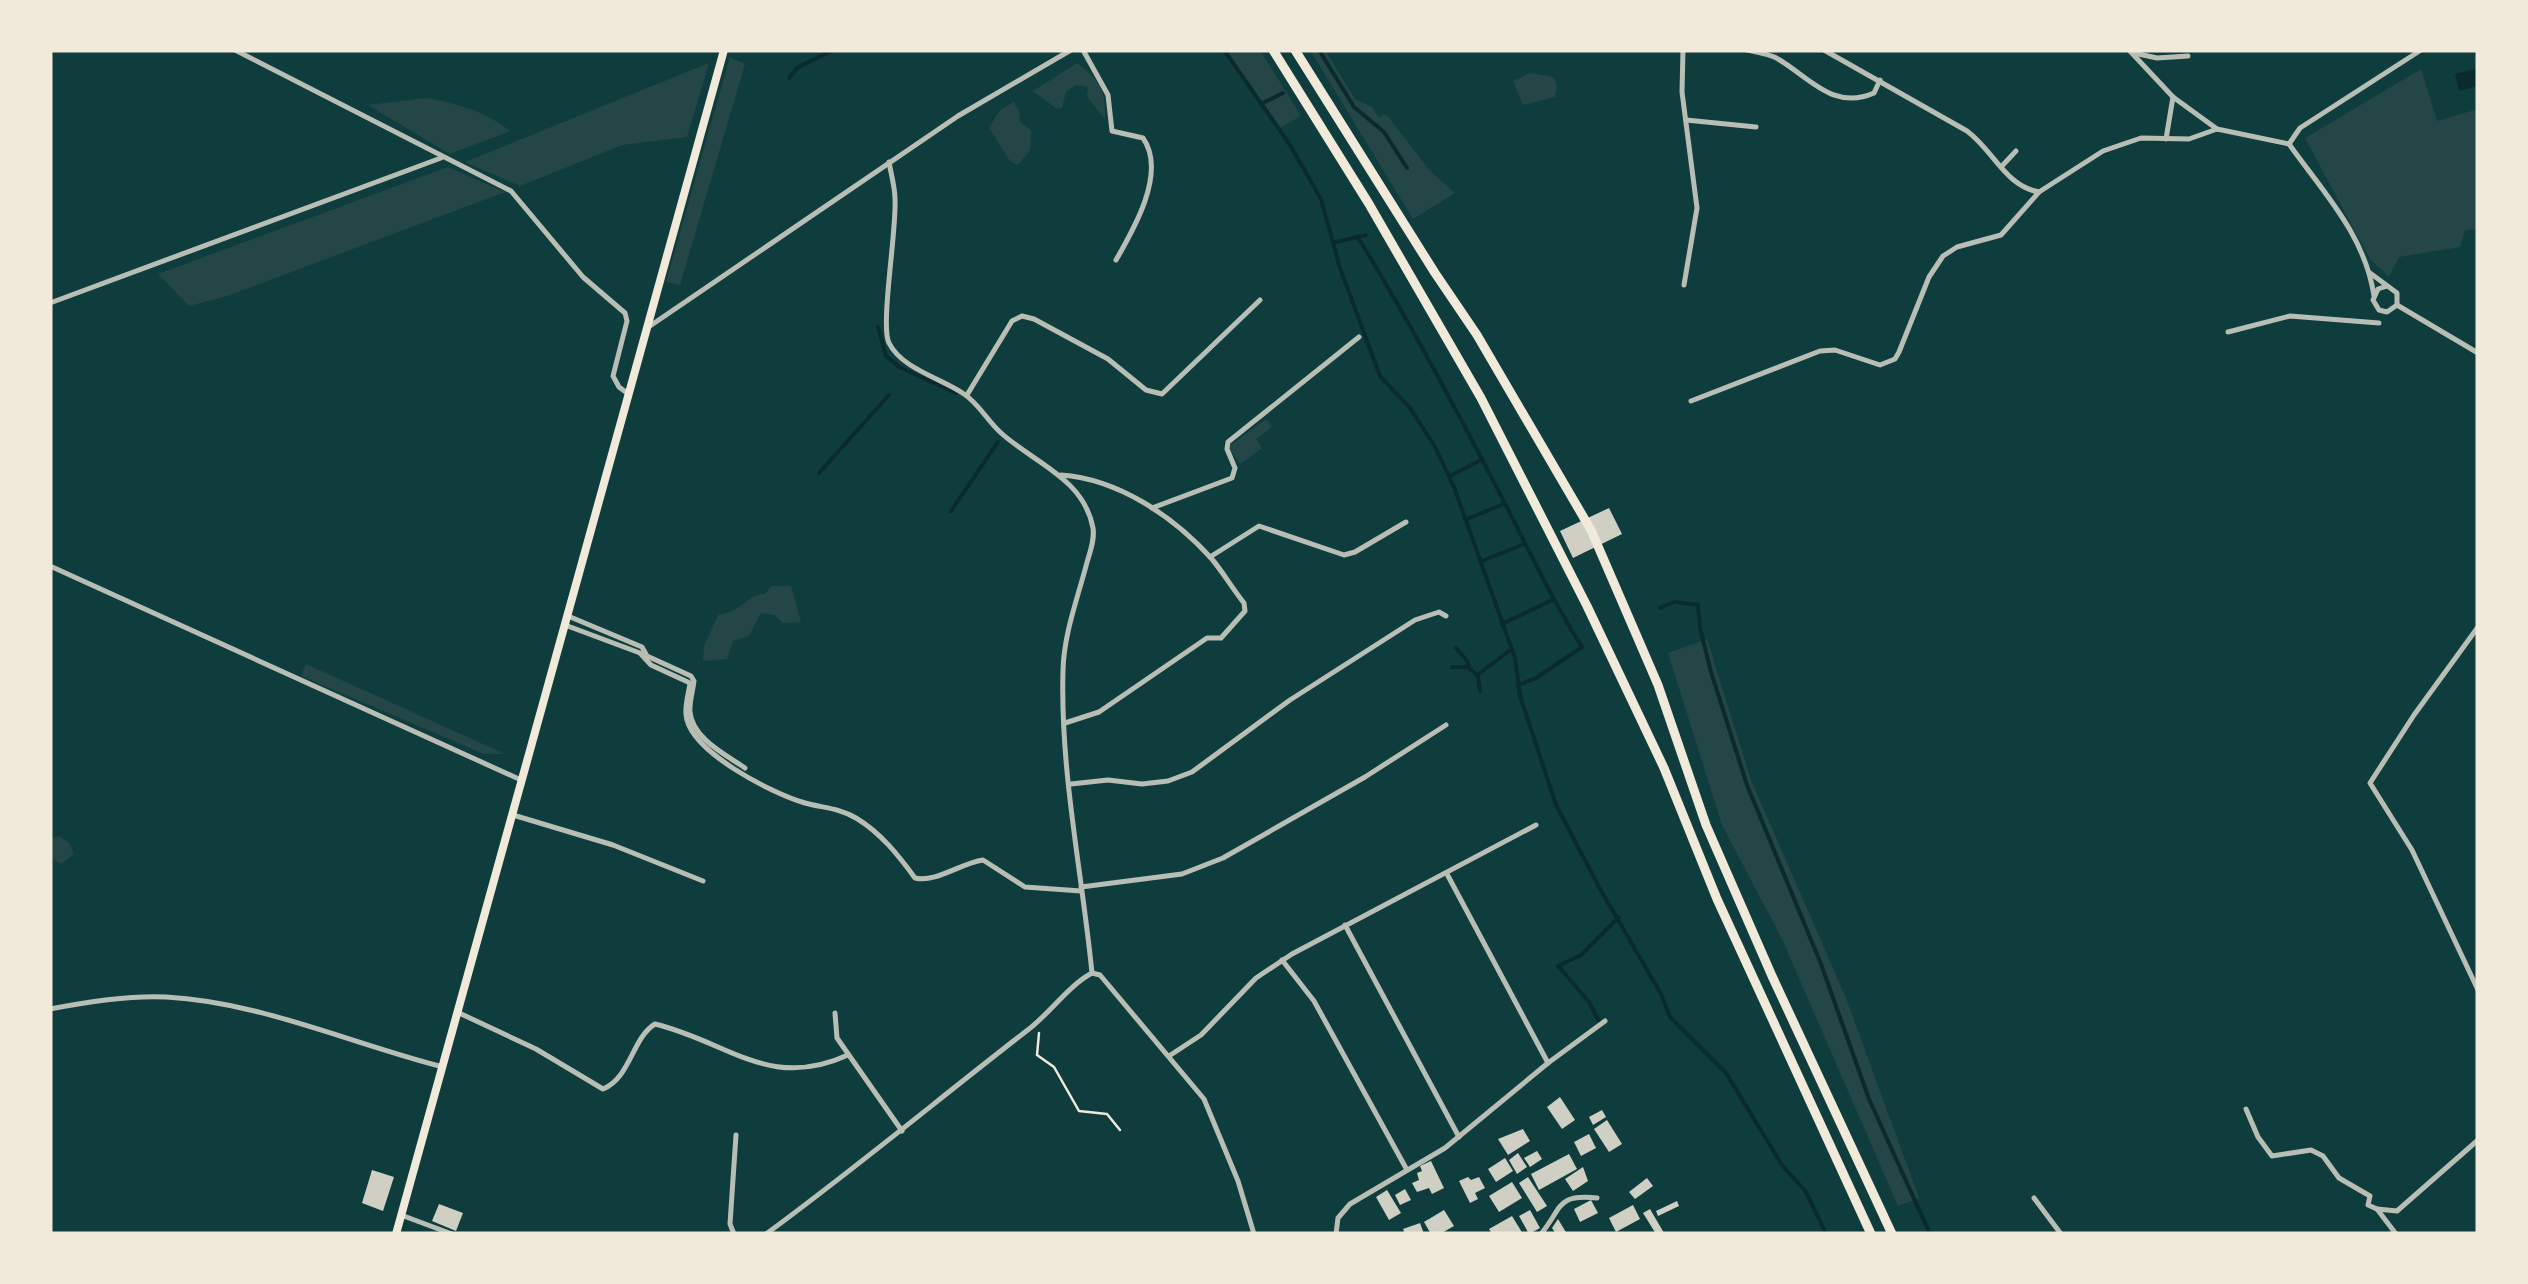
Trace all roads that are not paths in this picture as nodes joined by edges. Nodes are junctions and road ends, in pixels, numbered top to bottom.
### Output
1 (235, 50) edge
2 (724, 50) edge
3 (1071, 50) edge
4 (1083, 50) edge
5 (1272, 50) edge
6 (1295, 50) edge
7 (1682, 50) edge
8 (1746, 50) edge
9 (1824, 50) edge
10 (2422, 50) edge
11 (2130, 51) edge
12 (2188, 56) dead end
13 (1880, 80) junction
14 (2173, 97) junction
15 (1686, 120) junction
16 (1756, 128) dead end
17 (2218, 129) junction
18 (2166, 139) junction
19 (2289, 144) junction
20 (2016, 152) dead end
21 (442, 157) junction
22 (889, 162) junction
23 (2001, 167) junction
24 (2040, 192) junction
25 (1116, 260) dead end
26 (2370, 272) junction
27 (1684, 285) dead end
28 (2387, 286) junction
29 (2374, 296) junction
30 (1260, 300) dead end
31 (50, 304) edge
32 (2397, 305) junction
33 (2379, 323) dead end
34 (645, 329) junction
35 (2228, 332) dead end
36 (1360, 338) dead end
37 (2478, 353) edge
38 (630, 395) junction
39 (967, 396) junction
40 (1691, 401) dead end
41 (1061, 475) junction
42 (1152, 508) junction
43 (1406, 522) dead end
44 (1210, 558) junction
45 (50, 566) edge
46 (1446, 616) dead end
47 (566, 620) junction
48 (2478, 628) edge
49 (1064, 723) junction
50 (1446, 725) dead end
51 (745, 768) dead end
52 (521, 780) junction
53 (1071, 784) junction
54 (512, 815) junction
55 (1536, 825) dead end
56 (1447, 874) junction
57 (703, 882) dead end
58 (1082, 889) junction
59 (1345, 925) junction
60 (1282, 960) junction
61 (1092, 973) junction
62 (2478, 990) edge
63 (50, 1010) edge
64 (457, 1012) junction
65 (835, 1013) dead end
66 (1605, 1021) dead end
67 (848, 1055) junction
68 (1169, 1056) junction
69 (1548, 1063) junction
70 (444, 1067) junction
71 (2246, 1109) dead end
72 (902, 1131) junction
73 (736, 1135) dead end
74 (1459, 1137) junction
75 (2478, 1140) edge
76 (1407, 1170) junction
77 (1597, 1198) dead end
78 (2034, 1198) dead end
79 (2377, 1209) junction
80 (2397, 1211) junction
81 (401, 1216) junction
82 (2388, 1223) junction
83 (396, 1234) edge
84 (452, 1234) edge
85 (734, 1234) edge
86 (766, 1234) edge
87 (1254, 1234) edge
88 (1336, 1234) edge
89 (1541, 1234) edge
90 (1870, 1234) edge
91 (1892, 1234) edge
92 (2061, 1234) edge
93 (2396, 1234) edge

1 - 21 street
2 - 34 highway
3 - 22 street
4 - 25 street
5 - 90 highway
6 - 91 highway
7 - 15 street
8 - 13 street
9 - 13 street
10 - 19 street
11 - 12 street
11 - 14 street
13 - 23 street
14 - 17 street
14 - 18 street
15 - 16 street
15 - 27 street
17 - 18 street
17 - 19 street
18 - 24 street
19 - 26 street
20 - 23 street
21 - 31 street
21 - 38 street
22 - 34 street
22 - 39 street
23 - 24 street
24 - 40 street
26 - 28 street
26 - 29 street
28 - 29 street
28 - 32 street
29 - 32 street
30 - 39 street
32 - 37 street
33 - 35 street
34 - 38 highway
36 - 42 street
38 - 47 highway
39 - 41 street
41 - 42 street
41 - 49 street
42 - 44 street
43 - 44 street
44 - 49 street
45 - 52 street
46 - 53 street
47 - 51 street
47 - 52 highway
47 - 58 street
48 - 62 street
49 - 53 street
50 - 58 street
52 - 54 highway
53 - 58 street
54 - 57 street
54 - 64 highway
55 - 56 street
56 - 59 street
56 - 69 street
58 - 61 street
59 - 60 street
59 - 74 street
60 - 68 street
60 - 76 street
61 - 68 street
61 - 72 street
63 - 70 street
64 - 67 street
64 - 70 highway
65 - 67 street
66 - 69 street
67 - 72 street
68 - 87 street
69 - 74 street
70 - 81 highway
71 - 79 street
72 - 86 street
73 - 85 street
74 - 76 street
75 - 80 street
76 - 88 street
77 - 89 street
78 - 92 street
79 - 80 street
79 - 82 street
80 - 82 street
81 - 83 highway
81 - 84 street
82 - 93 street

